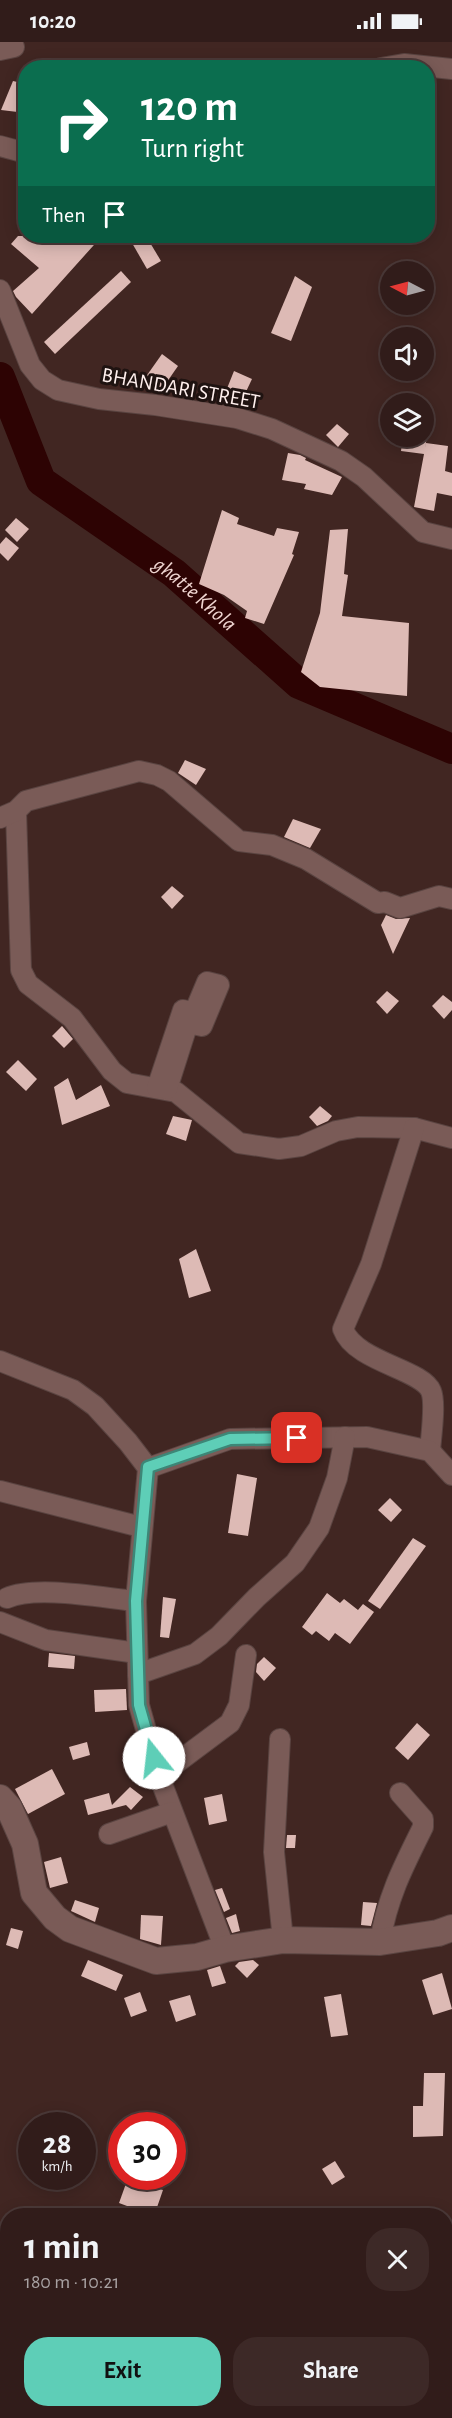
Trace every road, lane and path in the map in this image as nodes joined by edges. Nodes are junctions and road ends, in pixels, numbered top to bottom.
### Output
1 (435, 67) edge
2 (452, 69) edge
3 (0, 146) edge
4 (18, 151) edge
5 (0, 290) edge
6 (452, 539) edge
7 (8, 815) edge
8 (452, 899) edge
9 (162, 1088) junction
10 (414, 1128) junction
11 (452, 1138) edge
12 (0, 1360) edge
13 (345, 1437) junction
14 (430, 1451) junction
15 (148, 1467) junction
16 (452, 1475) edge
17 (0, 1491) edge
18 (141, 1527) junction
19 (8, 1598) dead end
20 (136, 1601) junction
21 (0, 1622) edge
22 (137, 1653) junction
23 (246, 1655) dead end
24 (138, 1674) junction
25 (280, 1739) dead end
26 (159, 1776) junction
27 (400, 1793) dead end
28 (0, 1798) edge
29 (172, 1812) junction
30 (109, 1834) dead end
31 (452, 1928) edge
32 (283, 1940) junction
33 (380, 1942) junction
34 (225, 1949) junction

1 - 2 street
3 - 4 street
5 - 6 street, BHANDARI STREET
7 - 8 street
7 - 9 street
9 - 9 street
9 - 10 street
10 - 11 street
10 - 14 street
12 - 15 street
13 - 14 street
13 - 15 street
13 - 24 street
14 - 16 street
15 - 18 street
17 - 18 street
18 - 20 street
19 - 20 street
20 - 22 street
21 - 22 street
22 - 24 street
23 - 26 street
24 - 26 street
25 - 32 street
26 - 29 street
27 - 33 street
28 - 34 street
29 - 30 street
29 - 34 street
31 - 33 street
32 - 33 street
32 - 34 street

